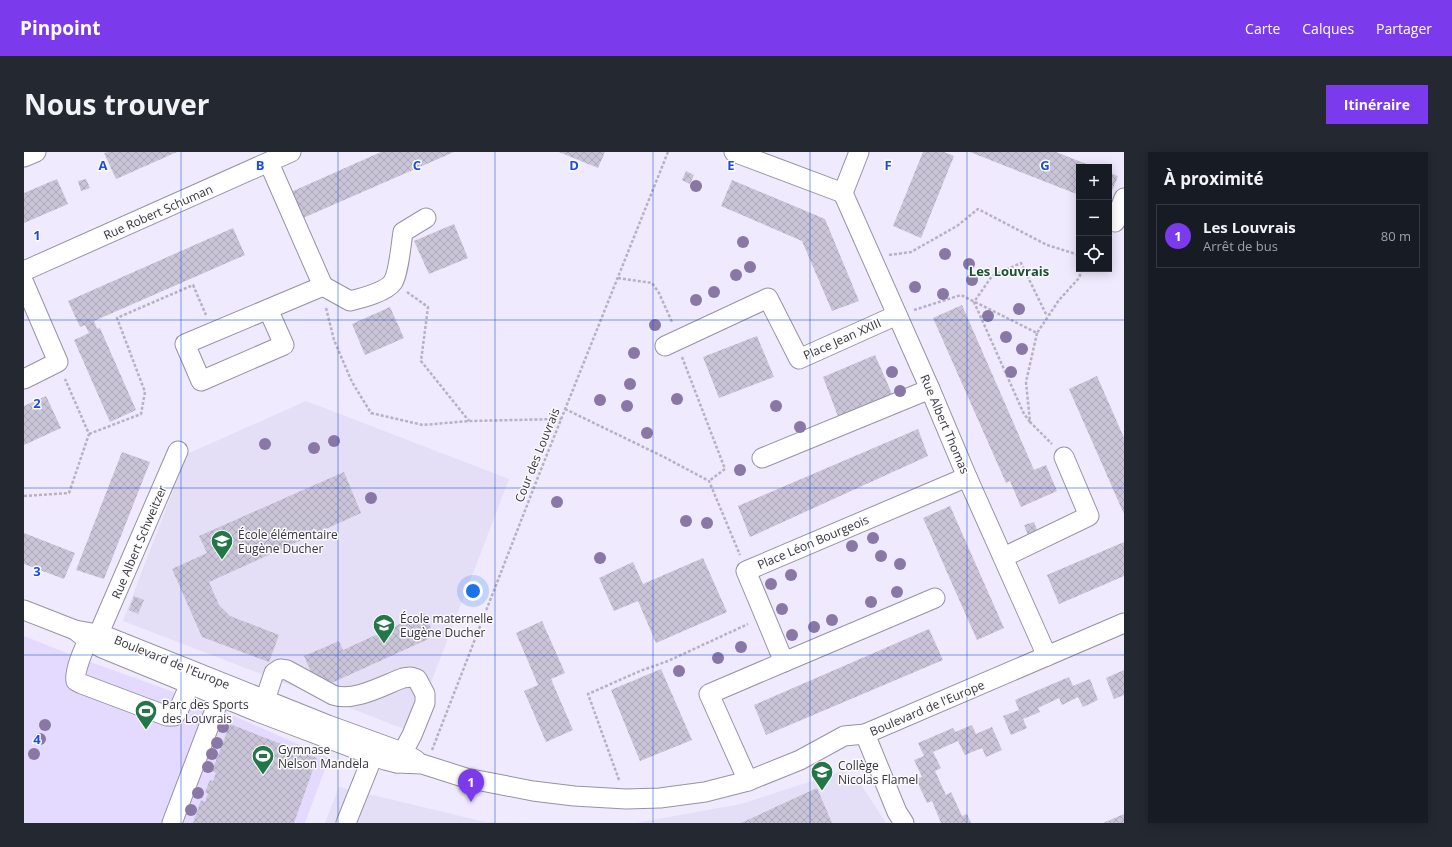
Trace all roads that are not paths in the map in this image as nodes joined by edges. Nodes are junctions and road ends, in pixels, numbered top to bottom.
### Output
1 (36, 152) edge
2 (291, 152) edge
3 (734, 152) edge
4 (859, 152) edge
5 (24, 157) edge
6 (269, 163) junction
7 (843, 193) junction
8 (1124, 198) edge
9 (426, 218) dead end
10 (1115, 222) dead end
11 (24, 271) edge
12 (24, 284) edge
13 (322, 286) junction
14 (268, 309) junction
15 (897, 315) junction
16 (673, 342) road end
17 (24, 379) edge
18 (930, 390) junction
19 (178, 451) dead end
20 (1064, 457) road end
21 (762, 458) dead end
22 (967, 477) junction
23 (1004, 557) junction
24 (934, 598) dead end
25 (24, 610) edge
26 (1124, 623) edge
27 (88, 635) junction
28 (1047, 656) junction
29 (784, 662) junction
30 (192, 678) junction
31 (220, 697) junction
32 (265, 700) junction
33 (865, 734) junction
34 (374, 749) junction
35 (400, 758) junction
36 (748, 781) junction
37 (172, 823) edge
38 (346, 823) edge
39 (904, 823) edge

1 - 5 street
2 - 6 street, Rue Robert Schuman
3 - 7 street
4 - 7 street
6 - 11 street, Rue Robert Schuman
6 - 13 street
7 - 15 street, Rue Albert Thomas
8 - 10 street
9 - 13 street
12 - 17 street
13 - 14 street
14 - 14 street
15 - 16 street, Place Jean XXIII
15 - 18 street, Rue Albert Thomas
18 - 21 street
18 - 22 street, Rue Albert Thomas
19 - 27 street, Rue Albert Schweitzer
20 - 23 street
22 - 23 street, Rue Albert Thomas
22 - 29 street, Place Léon Bourgeois
23 - 28 street, Rue Albert Thomas
24 - 29 street
25 - 27 street, Boulevard de l'Europe
26 - 28 street, Boulevard de l'Europe
27 - 30 street, Boulevard de l'Europe
27 - 30 street, Rue Albert Schweitzer
28 - 33 street, Boulevard de l'Europe
29 - 36 street
30 - 31 street, Boulevard de l'Europe
30 - 32 street, Boulevard de l'Europe
31 - 34 street, Boulevard de l'Europe
31 - 37 street
32 - 34 street, Boulevard de l'Europe
32 - 35 street
33 - 36 street, Boulevard de l'Europe
33 - 39 street
34 - 35 street, Boulevard de l'Europe
34 - 38 street
35 - 36 street, Boulevard de l'Europe

